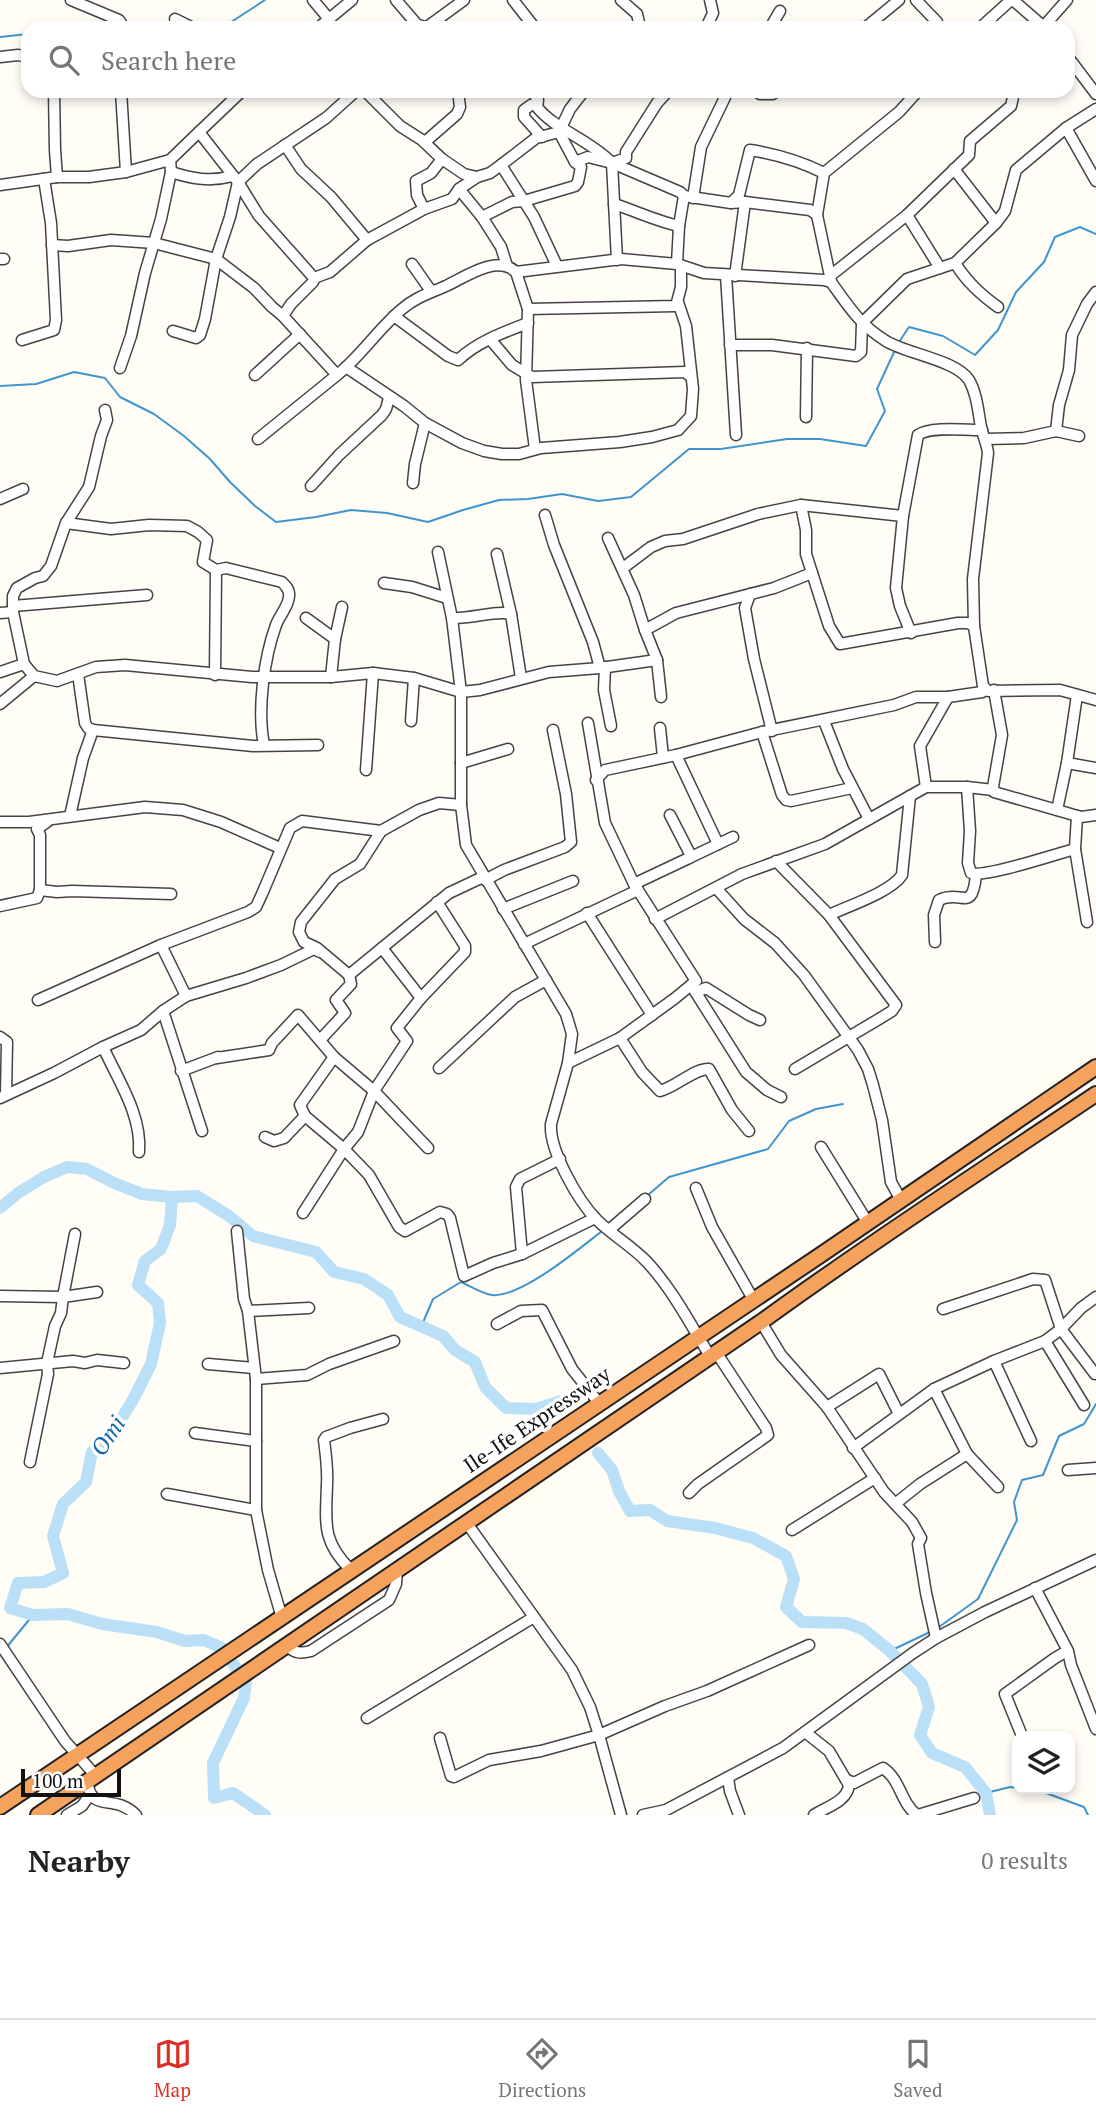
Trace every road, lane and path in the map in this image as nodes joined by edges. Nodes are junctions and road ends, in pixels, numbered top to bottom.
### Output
1 (71, 0) edge
2 (313, 0) edge
3 (352, 0) edge
4 (396, 0) edge
5 (464, 0) edge
6 (513, 0) edge
7 (621, 0) edge
8 (710, 0) edge
9 (899, 0) edge
10 (916, 0) edge
11 (1012, 0) edge
12 (1067, 0) edge
13 (780, 11) dead end
14 (174, 19) dead end
15 (120, 21) edge
16 (178, 21) edge
17 (324, 21) edge
18 (328, 21) edge
19 (414, 21) edge
20 (435, 21) edge
21 (530, 21) edge
22 (639, 21) edge
23 (709, 21) edge
24 (774, 21) edge
25 (874, 21) edge
26 (936, 21) edge
27 (988, 21) edge
28 (1037, 21) edge
29 (1049, 21) edge
30 (21, 56) edge
31 (0, 57) edge
32 (1075, 67) edge
33 (1096, 94) edge
34 (54, 98) edge
35 (122, 98) edge
36 (233, 98) edge
37 (348, 98) edge
38 (372, 98) edge
39 (459, 98) edge
40 (537, 98) edge
41 (579, 98) edge
42 (662, 98) edge
43 (725, 98) edge
44 (912, 98) edge
45 (1013, 98) edge
46 (537, 104) junction
47 (1096, 109) edge
48 (1066, 128) junction
49 (560, 129) junction
50 (199, 132) junction
51 (542, 136) junction
52 (425, 142) junction
53 (285, 145) junction
54 (442, 159) junction
55 (170, 160) junction
56 (575, 162) junction
57 (612, 163) junction
58 (501, 165) junction
59 (954, 169) junction
60 (127, 172) junction
61 (171, 172) junction
62 (824, 173) junction
63 (57, 177) junction
64 (477, 177) junction
65 (44, 179) junction
66 (235, 179) junction
67 (1096, 180) edge
68 (0, 185) edge
69 (459, 189) junction
70 (689, 197) junction
71 (524, 201) junction
72 (745, 202) junction
73 (731, 203) junction
74 (614, 204) junction
75 (424, 209) junction
76 (817, 215) junction
77 (908, 215) junction
78 (482, 217) junction
79 (996, 223) junction
80 (679, 226) junction
81 (367, 240) junction
82 (154, 243) junction
83 (52, 245) junction
84 (216, 259) junction
85 (617, 260) junction
86 (955, 263) junction
87 (412, 264) dead end
88 (679, 265) junction
89 (557, 266) junction
90 (940, 268) junction
91 (512, 269) junction
92 (730, 276) junction
93 (314, 278) junction
94 (830, 279) junction
95 (431, 291) junction
96 (1096, 292) edge
97 (678, 302) junction
98 (998, 307) dead end
99 (528, 309) junction
100 (283, 316) junction
101 (394, 316) junction
102 (528, 323) junction
103 (862, 323) junction
104 (173, 331) dead end
105 (300, 334) junction
106 (490, 339) junction
107 (22, 340) dead end
108 (730, 345) junction
109 (807, 348) junction
110 (346, 367) junction
111 (120, 368) dead end
112 (526, 374) junction
113 (337, 375) junction
114 (256, 376) dead end
115 (691, 377) junction
116 (390, 398) junction
117 (105, 410) dead end
118 (806, 417) dead end
119 (425, 423) junction
120 (1056, 431) junction
121 (984, 434) junction
122 (736, 435) dead end
123 (1079, 436) dead end
124 (258, 439) dead end
125 (536, 449) junction
126 (413, 483) dead end
127 (311, 486) dead end
128 (23, 489) dead end
129 (0, 499) edge
130 (802, 505) junction
131 (545, 515) dead end
132 (903, 516) junction
133 (66, 523) junction
134 (608, 538) dead end
135 (438, 552) dead end
136 (497, 554) dead end
137 (623, 569) junction
138 (216, 570) junction
139 (812, 573) junction
140 (384, 583) dead end
141 (750, 594) junction
142 (147, 595) dead end
143 (447, 598) junction
144 (342, 607) dead end
145 (13, 609) junction
146 (0, 613) edge
147 (511, 614) junction
148 (306, 618) dead end
149 (452, 618) junction
150 (974, 626) junction
151 (645, 630) junction
152 (911, 633) junction
153 (335, 639) junction
154 (657, 660) junction
155 (24, 664) junction
156 (602, 668) junction
157 (0, 672) edge
158 (373, 673) junction
159 (78, 674) junction
160 (215, 675) junction
161 (34, 677) junction
162 (264, 677) junction
163 (331, 677) junction
164 (415, 678) junction
165 (521, 678) junction
166 (990, 690) junction
167 (461, 692) junction
168 (1077, 695) junction
169 (661, 697) dead end
170 (948, 697) junction
171 (1096, 700) edge
172 (0, 704) edge
173 (411, 721) dead end
174 (824, 721) junction
175 (588, 723) dead end
176 (611, 726) dead end
177 (660, 728) dead end
178 (93, 730) junction
179 (553, 730) dead end
180 (767, 731) junction
181 (264, 745) junction
182 (318, 745) dead end
183 (508, 749) dead end
184 (676, 755) junction
185 (663, 757) junction
186 (1067, 762) junction
187 (461, 763) junction
188 (1096, 768) edge
189 (366, 770) dead end
190 (596, 780) junction
191 (926, 787) junction
192 (967, 787) junction
193 (852, 788) junction
194 (993, 790) junction
195 (910, 796) junction
196 (461, 806) junction
197 (1057, 810) junction
198 (670, 815) dead end
199 (1096, 815) edge
200 (69, 816) junction
201 (1077, 816) junction
202 (57, 818) junction
203 (869, 819) junction
204 (0, 822) edge
205 (381, 831) junction
206 (733, 837) dead end
207 (718, 844) junction
208 (280, 848) junction
209 (1075, 849) junction
210 (689, 858) junction
211 (776, 861) junction
212 (976, 875) junction
213 (484, 878) junction
214 (573, 881) dead end
215 (636, 887) junction
216 (716, 888) junction
217 (40, 890) junction
218 (171, 894) dead end
219 (437, 902) junction
220 (0, 906) edge
221 (503, 909) junction
222 (587, 914) junction
223 (829, 915) junction
224 (655, 919) junction
225 (1087, 922) dead end
226 (935, 942) dead end
227 (524, 944) junction
228 (161, 945) junction
229 (382, 948) junction
230 (326, 956) junction
231 (349, 975) junction
232 (546, 980) junction
233 (694, 988) junction
234 (186, 996) junction
235 (421, 998) junction
236 (38, 1000) dead end
237 (163, 1011) junction
238 (652, 1015) junction
239 (760, 1020) dead end
240 (849, 1036) junction
241 (0, 1037) edge
242 (620, 1038) junction
243 (321, 1040) junction
244 (103, 1047) junction
245 (334, 1057) junction
246 (568, 1063) junction
247 (1096, 1067) edge
248 (439, 1068) dead end
249 (795, 1069) dead end
250 (181, 1071) junction
251 (374, 1091) junction
252 (1096, 1094) edge
253 (3, 1097) edge
254 (781, 1097) dead end
255 (305, 1116) junction
256 (749, 1130) dead end
257 (202, 1131) dead end
258 (265, 1137) dead end
259 (821, 1147) dead end
260 (428, 1148) dead end
261 (344, 1150) junction
262 (138, 1152) dead end
263 (560, 1159) junction
264 (696, 1188) dead end
265 (645, 1199) dead end
266 (901, 1200) junction
267 (303, 1213) dead end
268 (595, 1218) junction
269 (868, 1223) junction
270 (607, 1229) junction
271 (237, 1231) dead end
272 (75, 1234) dead end
273 (522, 1254) junction
274 (97, 1292) dead end
275 (0, 1296) edge
276 (63, 1297) junction
277 (1096, 1297) edge
278 (752, 1299) junction
279 (309, 1308) dead end
280 (943, 1310) dead end
281 (248, 1311) junction
282 (761, 1322) junction
283 (497, 1324) dead end
284 (1061, 1329) junction
285 (698, 1337) junction
286 (1045, 1340) junction
287 (394, 1342) dead end
288 (713, 1354) junction
289 (994, 1361) junction
290 (47, 1363) junction
291 (124, 1363) dead end
292 (208, 1364) dead end
293 (0, 1368) edge
294 (254, 1368) junction
295 (1095, 1374) edge
296 (256, 1380) junction
297 (623, 1388) junction
298 (934, 1389) junction
299 (599, 1403) junction
300 (640, 1403) junction
301 (1084, 1405) dead end
302 (827, 1407) junction
303 (899, 1414) junction
304 (383, 1419) dead end
305 (195, 1433) dead end
306 (256, 1441) junction
307 (1031, 1441) dead end
308 (853, 1448) junction
309 (967, 1454) junction
310 (30, 1462) dead end
311 (1096, 1468) edge
312 (1068, 1471) dead end
313 (875, 1478) junction
314 (999, 1487) dead end
315 (689, 1493) dead end
316 (167, 1494) dead end
317 (895, 1504) junction
318 (256, 1510) junction
319 (466, 1522) junction
320 (792, 1530) dead end
321 (400, 1538) junction
322 (414, 1558) junction
323 (1093, 1561) edge
324 (351, 1570) junction
325 (1096, 1574) edge
326 (1035, 1588) junction
327 (534, 1617) junction
328 (282, 1618) junction
329 (936, 1638) junction
330 (0, 1644) edge
331 (809, 1645) dead end
332 (1066, 1651) junction
333 (367, 1718) dead end
334 (1096, 1727) edge
335 (1020, 1731) edge
336 (805, 1732) junction
337 (599, 1735) junction
338 (440, 1738) dead end
339 (76, 1755) junction
340 (728, 1778) junction
341 (847, 1780) junction
342 (90, 1784) junction
343 (974, 1798) dead end
344 (2, 1800) edge
345 (38, 1815) edge
346 (67, 1815) edge
347 (136, 1815) edge
348 (621, 1815) edge
349 (643, 1815) edge
350 (739, 1815) edge
351 (814, 1815) edge
352 (917, 1815) edge

1 - 15 street
2 - 17 street
3 - 18 street
4 - 19 street
5 - 20 street
6 - 21 street
7 - 22 street
8 - 23 street
9 - 25 street
10 - 26 street
11 - 27 street
11 - 28 street
12 - 29 street
13 - 24 street
14 - 16 street
30 - 31 street
32 - 33 street
34 - 63 street
35 - 60 street
36 - 50 street
37 - 53 street
38 - 52 street
39 - 52 street
40 - 46 street
41 - 49 street
42 - 57 street
43 - 70 street
44 - 62 street
45 - 59 street
46 - 49 street
46 - 51 street
47 - 48 street
48 - 67 street
48 - 79 street
49 - 51 street
49 - 56 street
49 - 57 street
50 - 55 street
50 - 66 street
51 - 58 street
52 - 54 street
53 - 66 street
53 - 81 street
54 - 64 street
54 - 75 street
55 - 60 street
55 - 61 street
56 - 57 street
56 - 71 street
57 - 70 street
57 - 74 street
58 - 64 street
58 - 71 street
59 - 77 street
59 - 79 street
60 - 63 street
61 - 66 street
61 - 82 street
62 - 73 street
62 - 76 street
63 - 65 street
64 - 69 street
65 - 68 street
65 - 83 street
66 - 84 street
66 - 93 street
69 - 75 street
69 - 78 street
70 - 73 street
70 - 80 street
71 - 78 street
71 - 89 street
72 - 73 street
72 - 76 street
72 - 92 street
74 - 80 street
74 - 85 street
75 - 81 street
76 - 94 street
77 - 90 street
77 - 94 street
78 - 91 street
79 - 86 street
80 - 88 street
81 - 93 street
82 - 83 street
82 - 84 street
82 - 111 street
83 - 107 street
84 - 100 street
84 - 104 street
85 - 88 street
85 - 89 street
86 - 90 street
86 - 98 street
87 - 95 street
88 - 92 street
88 - 97 street
89 - 91 street
90 - 103 street
91 - 95 street
91 - 99 street
92 - 94 street
92 - 108 street
93 - 100 street
94 - 103 street
95 - 101 street
96 - 120 street
97 - 99 street
97 - 115 street
99 - 102 street
100 - 105 street
101 - 106 street
101 - 110 street
102 - 106 street
102 - 112 street
103 - 109 street
103 - 121 street
105 - 113 street
105 - 114 street
106 - 112 street
108 - 109 street
108 - 122 street
109 - 118 street
110 - 113 street
110 - 116 street
112 - 115 street
112 - 125 street
113 - 124 street
115 - 125 street
116 - 119 street
116 - 127 street
117 - 133 street
119 - 125 street
119 - 126 street
120 - 121 street
120 - 123 street
121 - 132 street
121 - 150 street
128 - 129 street
130 - 132 street
130 - 137 street
130 - 139 street
131 - 156 street
132 - 152 street
133 - 138 street
133 - 145 street
134 - 137 street
135 - 143 street
136 - 147 street
137 - 151 street
138 - 160 street
138 - 162 street
139 - 141 street
139 - 152 street
140 - 143 street
141 - 151 street
141 - 180 street
142 - 145 street
143 - 149 street
144 - 153 street
145 - 146 street
145 - 155 street
147 - 149 street
147 - 165 street
148 - 153 street
149 - 167 street
150 - 152 street
150 - 166 street
151 - 154 street
153 - 163 street
154 - 156 street
154 - 169 street
155 - 157 street
155 - 161 street
156 - 165 street
156 - 176 street
158 - 163 street
158 - 164 street
158 - 189 street
159 - 160 street
159 - 161 street
159 - 178 street
160 - 162 street
161 - 172 street
162 - 163 street
162 - 181 street
164 - 167 street
164 - 173 street
165 - 167 street
166 - 168 street
166 - 170 street
166 - 194 street
167 - 187 street
168 - 171 street
168 - 186 street
170 - 174 street
170 - 191 street
174 - 180 street
174 - 193 street
175 - 190 street
177 - 185 street
178 - 181 street
178 - 200 street
179 - 213 street
180 - 184 street
180 - 193 street
181 - 182 street
183 - 187 street
184 - 185 street
184 - 207 street
185 - 190 street
186 - 188 street
186 - 197 street
187 - 196 street
190 - 215 street
191 - 192 street
191 - 195 street
192 - 194 street
192 - 212 street
193 - 203 street
194 - 197 street
195 - 203 street
195 - 223 street
196 - 205 street
196 - 213 street
197 - 201 street
198 - 210 street
199 - 201 street
200 - 202 street
200 - 208 street
201 - 209 street
202 - 204 street
202 - 217 street
203 - 211 street
205 - 208 street
205 - 230 street
206 - 207 street
207 - 210 street
208 - 228 street
209 - 212 street
209 - 225 street
210 - 215 street
211 - 216 street
211 - 223 street
212 - 226 street
213 - 219 street
213 - 221 street
214 - 221 street
215 - 222 street
215 - 224 street
216 - 224 street
216 - 240 street
217 - 218 street
217 - 220 street
219 - 229 street
219 - 235 street
221 - 227 street
222 - 227 street
222 - 238 street
223 - 240 street
224 - 233 street
227 - 232 street
228 - 234 street
228 - 236 street
229 - 231 street
229 - 235 street
230 - 231 street
230 - 234 street
231 - 243 street
232 - 246 street
232 - 248 street
233 - 238 street
233 - 239 street
233 - 254 street
234 - 237 street
235 - 251 street
237 - 244 street
237 - 250 street
238 - 242 street
240 - 249 street
240 - 266 street
241 - 253 street
242 - 246 street
242 - 256 street
243 - 245 street
243 - 250 street
244 - 253 street
244 - 262 street
245 - 251 street
245 - 255 street
246 - 263 street
247 - 266 highway, Ile-Ife Expressway
250 - 257 street
251 - 260 street
251 - 261 street
252 - 282 highway, Ile-Ife Expressway
255 - 258 street
255 - 261 street
259 - 269 street
261 - 267 street
261 - 273 street
263 - 268 street
263 - 273 street
264 - 278 street
265 - 270 street
266 - 269 highway, Ile-Ife Expressway
268 - 270 street
268 - 273 street
269 - 278 highway, Ile-Ife Expressway
270 - 285 street
271 - 281 street
272 - 276 street
274 - 276 street
275 - 276 street
276 - 290 street
277 - 284 street
278 - 285 highway, Ile-Ife Expressway
279 - 281 street
280 - 284 street
281 - 294 street
282 - 288 highway, Ile-Ife Expressway
282 - 302 street
283 - 299 street
284 - 286 street
284 - 295 street
285 - 288 street
285 - 297 highway, Ile-Ife Expressway
286 - 289 street
286 - 301 street
287 - 296 street
288 - 300 highway, Ile-Ife Expressway
288 - 315 street
289 - 298 street
289 - 307 street
290 - 291 street
290 - 293 street
290 - 310 street
292 - 294 street
294 - 296 street
296 - 306 street
297 - 299 highway, Ile-Ife Expressway
297 - 300 highway
298 - 303 street
298 - 309 street
299 - 321 highway, Ile-Ife Expressway
300 - 319 highway, Ile-Ife Expressway
302 - 303 street
302 - 308 street
303 - 308 street
304 - 324 street
305 - 306 street
306 - 318 street
308 - 313 street
309 - 314 street
309 - 317 street
311 - 312 street
313 - 317 street
313 - 320 street
316 - 318 street
317 - 329 street
318 - 328 street
319 - 322 highway, Ile-Ife Expressway
319 - 327 street
321 - 322 highway
321 - 324 highway, Ile-Ife Expressway
322 - 342 highway, Ile-Ife Expressway
323 - 325 street
323 - 326 street
324 - 328 highway, Ile-Ife Expressway
326 - 329 street
326 - 332 street
327 - 333 street
327 - 337 street
328 - 339 highway, Ile-Ife Expressway
329 - 336 street
330 - 339 street
331 - 337 street
332 - 334 street
332 - 335 street
336 - 340 street
336 - 341 street
337 - 338 street
337 - 348 street
339 - 342 street
339 - 344 highway, Ile-Ife Expressway
340 - 349 street
340 - 350 street
341 - 351 street
341 - 352 street
342 - 345 highway, Ile-Ife Expressway
342 - 346 street
342 - 347 street
343 - 352 street

